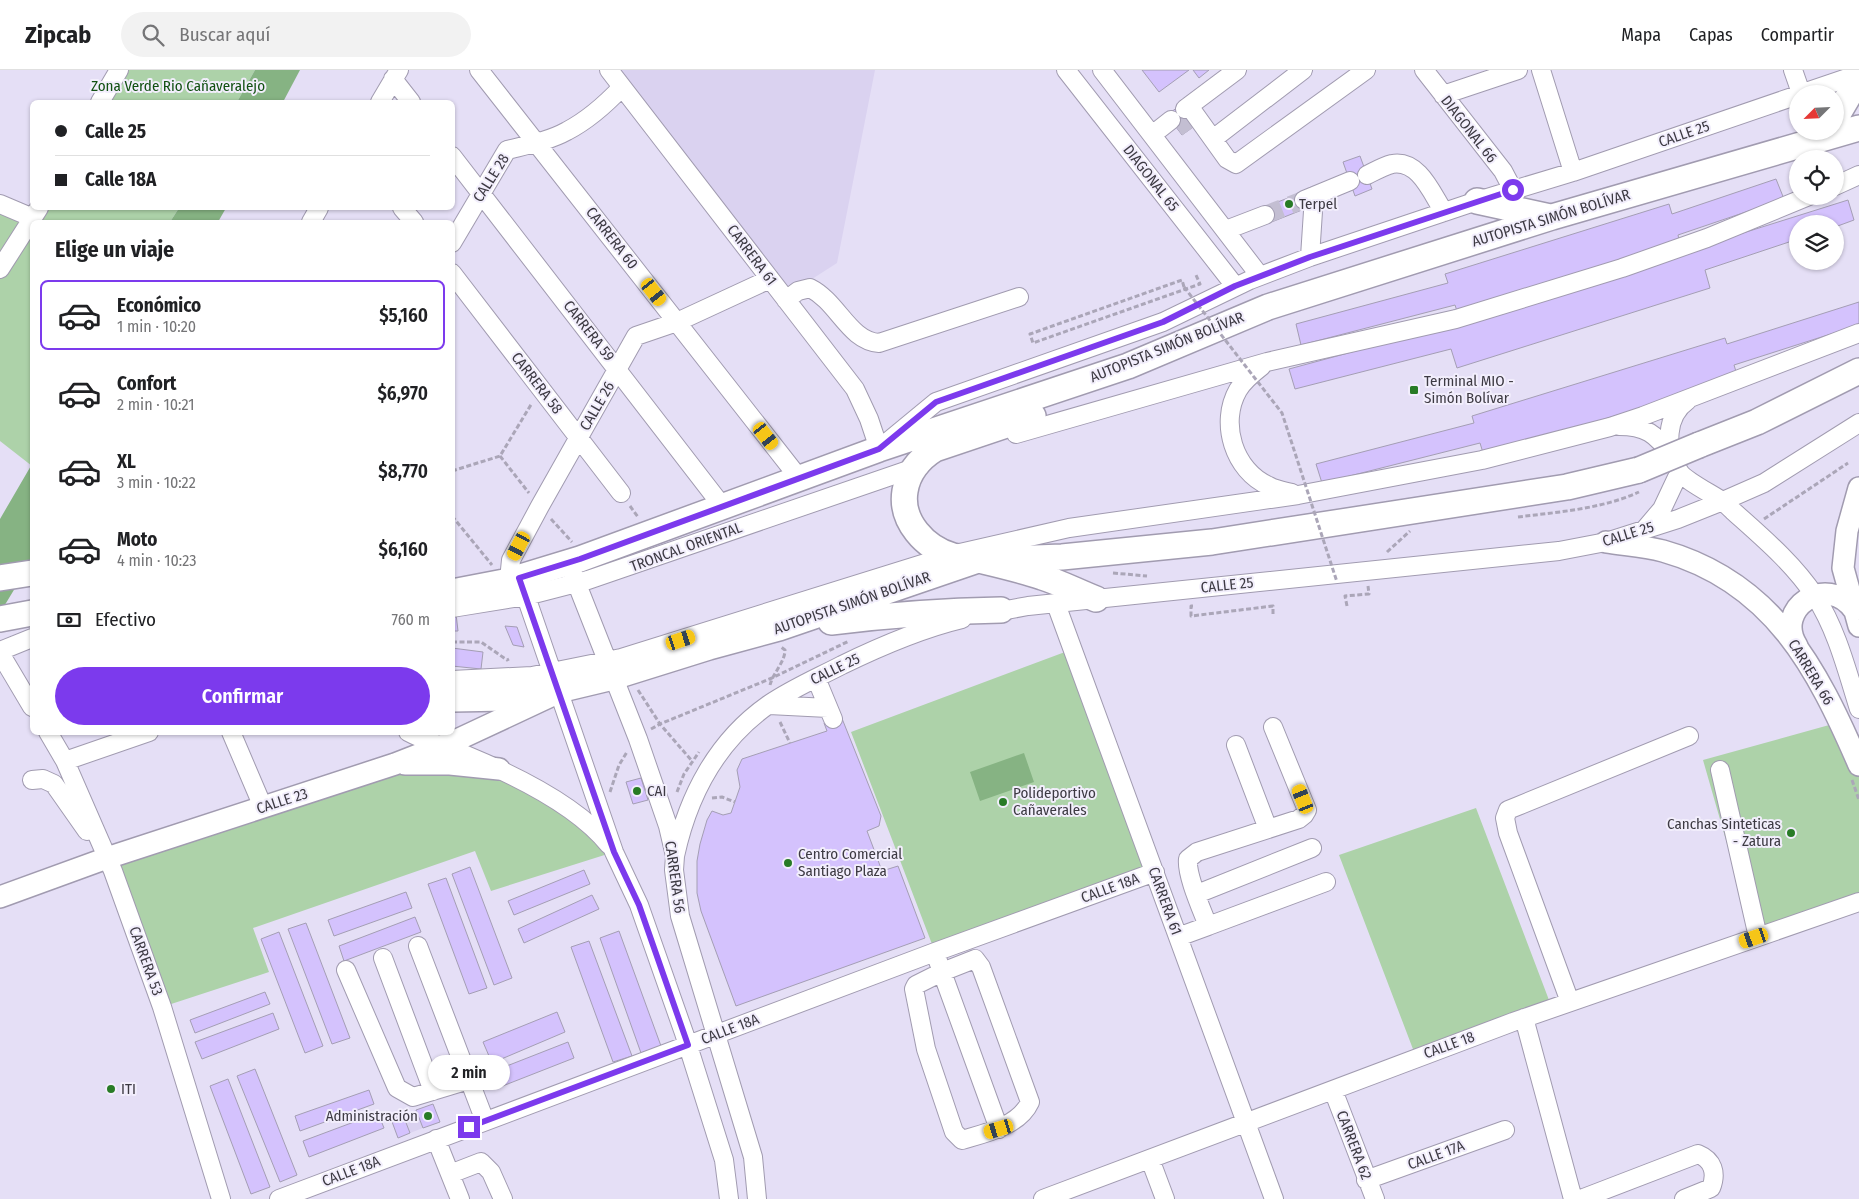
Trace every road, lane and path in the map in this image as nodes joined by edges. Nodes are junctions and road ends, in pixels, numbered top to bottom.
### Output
1 (119, 70) edge
2 (479, 70) edge
3 (609, 70) edge
4 (1066, 70) edge
5 (1102, 70) edge
6 (1237, 70) edge
7 (1303, 70) edge
8 (1366, 70) edge
9 (1424, 70) edge
10 (1518, 70) edge
11 (1541, 70) edge
12 (1793, 70) edge
13 (1859, 74) edge
14 (396, 75) edge
15 (1859, 78) edge
16 (1797, 85) edge
17 (1826, 85) edge
18 (622, 87) junction
19 (1443, 95) junction
20 (1789, 97) edge
21 (101, 100) edge
22 (381, 100) edge
23 (410, 100) edge
24 (1844, 103) edge
25 (1174, 124) tunnel mouth
26 (1859, 128) edge
27 (1844, 129) edge
28 (1155, 139) junction
29 (1213, 140) junction
30 (1796, 140) edge
31 (536, 143) junction
32 (455, 160) edge
33 (1574, 172) junction
34 (1367, 175) dead end
35 (1350, 181) dead end
36 (1513, 190) junction
37 (481, 194) junction
38 (1477, 201) junction
39 (0, 204) edge
40 (1789, 204) edge
41 (404, 210) edge
42 (1444, 212) junction
43 (36, 213) edge
44 (1265, 215) tunnel mouth
45 (1552, 217) junction
46 (412, 220) edge
47 (30, 222) edge
48 (1226, 230) junction
49 (455, 238) edge
50 (1310, 257) junction
51 (0, 269) edge
52 (1196, 275) dead end
53 (1260, 276) junction
54 (455, 277) edge
55 (770, 279) junction
56 (1235, 286) junction
57 (1019, 297) dead end
58 (786, 300) junction
59 (678, 322) junction
60 (1859, 333) edge
61 (1267, 362) junction
62 (1128, 366) junction
63 (618, 368) junction
64 (1859, 371) edge
65 (541, 389) junction
66 (1692, 397) junction
67 (1859, 423) edge
68 (1610, 426) junction
69 (579, 437) junction
70 (879, 449) junction
71 (1848, 463) dead end
72 (1677, 467) junction
73 (914, 468) junction
74 (455, 470) edge
75 (799, 478) junction
76 (1642, 480) junction
77 (1859, 488) edge
78 (621, 493) joint
79 (1298, 495) junction
80 (1722, 501) junction
81 (723, 506) junction
82 (1515, 517) dead end
83 (455, 519) edge
84 (1761, 521) dead end
85 (1645, 529) junction
86 (1411, 530) dead end
87 (649, 533) junction
88 (1606, 542) junction
89 (1385, 554) dead end
90 (951, 555) junction
91 (978, 560) junction
92 (1340, 562) dead end
93 (1330, 563) dead end
94 (30, 572) edge
95 (572, 573) junction
96 (1110, 573) dead end
97 (1156, 577) dead end
98 (0, 578) edge
99 (30, 582) edge
100 (514, 584) junction
101 (0, 588) edge
102 (1338, 588) dead end
103 (455, 592) edge
104 (1814, 595) junction
105 (1345, 596) dead end
106 (1096, 599) junction
107 (30, 601) edge
108 (1056, 604) junction
109 (1200, 605) dead end
110 (1347, 606) dead end
111 (0, 607) edge
112 (455, 607) edge
113 (1000, 610) junction
114 (30, 613) edge
115 (1273, 614) dead end
116 (1857, 618) edge
117 (0, 619) edge
118 (780, 637) junction
119 (30, 639) edge
120 (852, 640) dead end
121 (455, 642) edge
122 (1800, 649) junction
123 (0, 652) edge
124 (515, 659) dead end
125 (610, 669) junction
126 (772, 678) junction
127 (816, 678) junction
128 (455, 680) edge
129 (556, 682) junction
130 (645, 686) dead end
131 (770, 686) dead end
132 (637, 688) dead end
133 (455, 699) edge
134 (30, 704) edge
135 (769, 705) junction
136 (1859, 709) edge
137 (660, 724) junction
138 (1273, 727) dead end
139 (50, 735) edge
140 (143, 735) edge
141 (232, 735) edge
142 (416, 735) edge
143 (1689, 736) dead end
144 (638, 739) junction
145 (441, 745) junction
146 (1236, 745) dead end
147 (65, 761) junction
148 (692, 761) dead end
149 (395, 764) junction
150 (1859, 765) edge
151 (499, 769) junction
152 (1720, 770) dead end
153 (32, 780) dead end
154 (722, 796) dead end
155 (610, 800) dead end
156 (735, 802) dead end
157 (263, 807) junction
158 (1268, 829) junction
159 (1312, 848) dead end
160 (614, 852) junction
161 (675, 856) junction
162 (107, 858) junction
163 (1155, 872) junction
164 (1326, 882) dead end
165 (1196, 894) junction
166 (0, 898) edge
167 (1859, 902) edge
168 (1208, 926) junction
169 (1178, 937) junction
170 (1758, 937) junction
171 (418, 946) dead end
172 (935, 952) junction
173 (383, 958) dead end
174 (346, 970) dead end
175 (942, 972) junction
176 (1570, 1002) junction
177 (1524, 1018) junction
178 (715, 1034) junction
179 (688, 1045) junction
180 (469, 1080) junction
181 (1333, 1090) junction
182 (433, 1091) junction
183 (485, 1121) junction
184 (1246, 1122) junction
185 (999, 1129) junction
186 (1505, 1130) dead end
187 (436, 1139) junction
188 (1150, 1159) junction
189 (450, 1174) junction
190 (1366, 1180) junction
191 (221, 1199) edge
192 (279, 1199) edge
193 (460, 1199) edge
194 (503, 1199) edge
195 (729, 1199) edge
196 (757, 1199) edge
197 (1043, 1199) edge
198 (1165, 1199) edge
199 (1274, 1199) edge
200 (1374, 1199) edge
201 (1573, 1199) edge
202 (1581, 1199) edge
203 (1684, 1199) edge

1 - 21 street
2 - 31 street, CARRERA 60
3 - 18 street, CARRERA 61
4 - 56 street, DIAGONAL 65
5 - 28 street, DIAGONAL 65
6 - 29 street
7 - 29 street
8 - 29 street
9 - 19 street, DIAGONAL 66
10 - 19 street
11 - 33 street
12 - 16 street
13 - 17 street, CALLE 25
14 - 22 street
14 - 23 street
15 - 24 highway
18 - 31 street, CALLE 28
18 - 55 street, CARRERA 61
19 - 36 street, DIAGONAL 66
20 - 33 street, CALLE 25
25 - 28 street
26 - 27 highway, AUTOPISTA SIMÓN BOLÍVAR
28 - 48 street, DIAGONAL 65
30 - 45 highway, AUTOPISTA SIMÓN BOLÍVAR
31 - 37 street, CALLE 28
31 - 59 street, CARRERA 60
32 - 37 street, CARRERA 59
33 - 36 street, CALLE 25
34 - 42 street
35 - 50 street
36 - 38 street, CALLE 25
37 - 49 street, CALLE 28
37 - 63 street, CARRERA 59
38 - 42 street, CALLE 25
38 - 45 highway
39 - 43 street
40 - 61 street, TRONCAL ORIENTAL
41 - 46 street
42 - 50 street, CALLE 25
44 - 48 street
45 - 62 highway, AUTOPISTA SIMÓN BOLÍVAR
47 - 51 street
48 - 53 street, DIAGONAL 65
50 - 53 street, CALLE 25
52 - 102 path, bridge
53 - 56 street, CALLE 25
54 - 65 street, CARRERA 58
55 - 58 street, CARRERA 61
55 - 59 street, CALLE 26
56 - 70 street, CALLE 25
57 - 58 street
58 - 70 street, CARRERA 61
59 - 63 street, CALLE 26
59 - 75 street, CARRERA 60
60 - 66 street
61 - 73 street, TRONCAL ORIENTAL
61 - 79 street
62 - 70 highway, AUTOPISTA SIMÓN BOLÍVAR
62 - 73 highway
63 - 69 street, CALLE 26
63 - 81 street, CARRERA 59
64 - 76 highway, AUTOPISTA SIMÓN BOLÍVAR, bridge
65 - 69 street, CARRERA 58
65 - 74 path
66 - 68 street
66 - 72 street
67 - 80 street, CALLE 25
68 - 72 street
68 - 79 street
69 - 78 street, CARRERA 58
69 - 100 street, CALLE 26
70 - 75 highway, AUTOPISTA SIMÓN BOLÍVAR
71 - 84 path
72 - 80 street
72 - 85 street
73 - 90 highway
73 - 95 street, TRONCAL ORIENTAL
75 - 81 highway, AUTOPISTA SIMÓN BOLÍVAR
76 - 82 path
76 - 91 highway, AUTOPISTA SIMÓN BOLÍVAR
77 - 116 main road
78 - 87 path
79 - 90 street
80 - 85 street, CALLE 25
80 - 104 street
81 - 87 highway, AUTOPISTA SIMÓN BOLÍVAR
83 - 100 path
85 - 88 street, CALLE 25
86 - 89 path
87 - 95 highway, AUTOPISTA SIMÓN BOLÍVAR
88 - 106 street, CALLE 25
88 - 122 main road, CARRERA 66
90 - 91 highway
90 - 125 street
91 - 106 highway
91 - 118 highway, AUTOPISTA SIMÓN BOLÍVAR
92 - 93 path
94 - 98 highway
95 - 100 highway, AUTOPISTA SIMÓN BOLÍVAR
95 - 125 street, CARRERA 56
96 - 97 path
99 - 101 street
100 - 103 highway, AUTOPISTA SIMÓN BOLÍVAR
100 - 112 street
100 - 129 street
104 - 116 main road
104 - 122 main road
104 - 136 street
105 - 110 path
106 - 108 street, CALLE 25
107 - 111 street
108 - 113 street, CALLE 25
108 - 163 street, CARRERA 61
109 - 115 path
113 - 118 highway
113 - 127 street, CALLE 25
114 - 117 highway
118 - 125 highway, AUTOPISTA SIMÓN BOLÍVAR
118 - 126 path
119 - 123 street
120 - 126 path
121 - 124 path
122 - 150 main road, CARRERA 66
123 - 134 street
125 - 129 highway, AUTOPISTA SIMÓN BOLÍVAR
125 - 144 street, CARRERA 56
126 - 131 path
126 - 137 path
127 - 135 street, CALLE 25
127 - 135 street
128 - 129 street
129 - 133 highway, AUTOPISTA SIMÓN BOLÍVAR
129 - 145 main road, CALLE 23
129 - 160 street
130 - 132 path
135 - 161 street, CALLE 25
137 - 144 path
137 - 148 path
138 - 158 street
139 - 147 street, CARRERA 53
140 - 147 street
141 - 157 street
142 - 145 street
143 - 176 street
144 - 155 path
144 - 161 street, CARRERA 56
145 - 149 main road, CALLE 23
145 - 151 street
146 - 158 street
147 - 162 street, CARRERA 53
149 - 151 main road
149 - 157 main road, CALLE 23
151 - 160 street
152 - 170 street
153 - 162 street
154 - 156 path
157 - 162 main road, CALLE 23
158 - 165 street
159 - 165 street
160 - 179 street
161 - 178 street, CARRERA 56
162 - 166 main road, CALLE 23
162 - 191 street, CARRERA 53
163 - 169 street, CARRERA 61
163 - 172 street, CALLE 18A
164 - 168 street
165 - 168 street
167 - 170 street, CALLE 18
168 - 169 street
169 - 184 street, CARRERA 61
170 - 176 street, CALLE 18
171 - 180 street
172 - 175 street
172 - 178 street, CALLE 18A
173 - 182 street
174 - 182 street
175 - 185 street
175 - 185 street
175 - 185 street
176 - 177 street, CALLE 18
177 - 181 street, CALLE 18
177 - 201 street
178 - 179 street, CALLE 18A
178 - 196 street, CARRERA 56
179 - 183 street, CALLE 18A
179 - 195 street
180 - 182 street
180 - 183 street
181 - 184 street, CALLE 18
181 - 190 street, CARRERA 62
183 - 187 street, CALLE 18A
184 - 188 street, CALLE 18
184 - 199 street, CARRERA 61
186 - 190 street, CALLE 17A
187 - 189 street
187 - 192 street, CALLE 18A
188 - 197 street, CALLE 18
188 - 198 street
189 - 193 street
189 - 194 street
190 - 200 street, CARRERA 62
202 - 203 street

